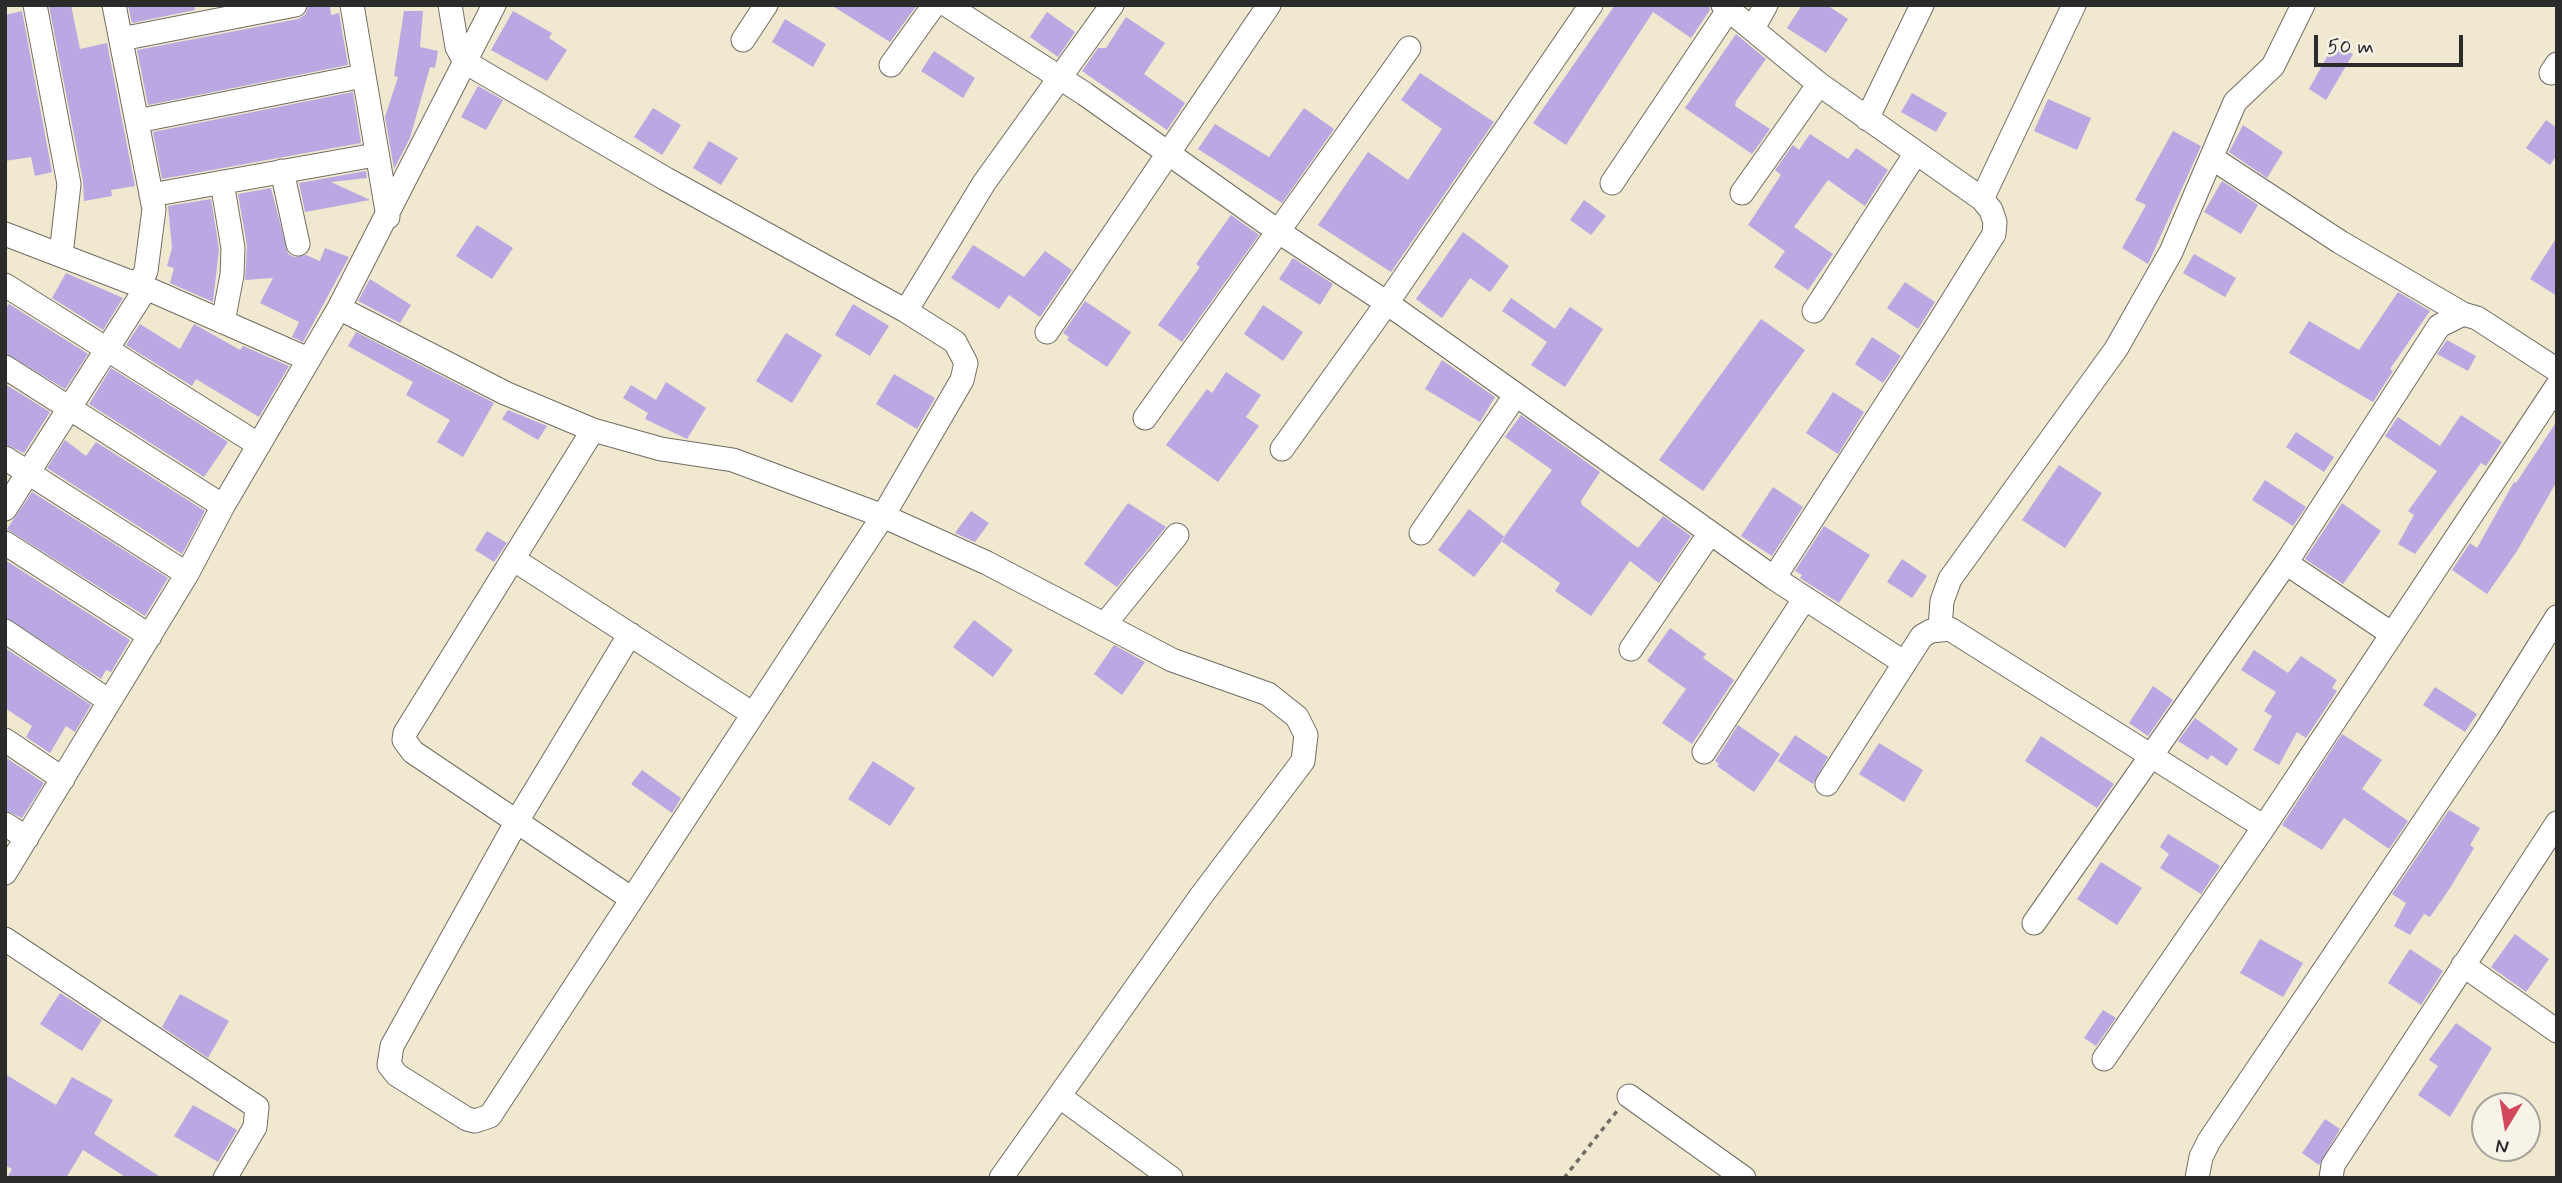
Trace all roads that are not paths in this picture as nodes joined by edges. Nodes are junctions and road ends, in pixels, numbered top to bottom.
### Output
1 (35, 5) edge
2 (114, 5) edge
3 (295, 5) edge
4 (352, 5) edge
5 (450, 5) edge
6 (494, 5) edge
7 (766, 5) edge
8 (934, 5) edge
9 (947, 5) edge
10 (1112, 5) edge
11 (1269, 5) edge
12 (1591, 5) edge
13 (1766, 5) edge
14 (1922, 5) edge
15 (2074, 5) edge
16 (2303, 5) edge
17 (1726, 7) edge
18 (1753, 28) junction
19 (121, 39) junction
20 (743, 40) dead end
21 (1409, 48) dead end
22 (465, 62) junction
23 (891, 65) dead end
24 (363, 76) junction
25 (1059, 78) junction
26 (1819, 84) junction
27 (1867, 120) junction
28 (137, 121) junction
29 (1168, 152) junction
30 (1916, 153) junction
31 (375, 155) junction
32 (2212, 158) junction
33 (282, 171) junction
34 (222, 182) junction
35 (1612, 183) dead end
36 (1742, 192) dead end
37 (151, 194) junction
38 (1982, 199) junction
39 (388, 217) junction
40 (1279, 232) junction
41 (5, 234) edge
42 (298, 244) dead end
43 (61, 255) junction
44 (5, 285) edge
45 (142, 286) junction
46 (1387, 303) junction
47 (339, 308) junction
48 (905, 311) junction
49 (1814, 311) dead end
50 (2463, 314) junction
51 (223, 322) junction
52 (1047, 332) dead end
53 (108, 351) junction
54 (308, 359) junction
55 (5, 367) edge
56 (2557, 370) edge
57 (2557, 386) edge
58 (1515, 396) junction
59 (71, 407) junction
60 (1145, 418) dead end
61 (593, 430) junction
62 (259, 445) junction
63 (1282, 449) dead end
64 (5, 457) edge
65 (28, 472) junction
66 (223, 506) junction
67 (5, 509) edge
68 (883, 516) junction
69 (1421, 533) dead end
70 (1710, 533) junction
71 (1177, 535) dead end
72 (5, 543) edge
73 (513, 559) junction
74 (2286, 563) junction
75 (187, 574) junction
76 (1774, 578) junction
77 (1805, 598) junction
78 (2557, 617) edge
79 (1105, 624) junction
80 (1940, 628) junction
81 (5, 631) edge
82 (630, 634) junction
83 (2392, 634) junction
84 (150, 636) junction
85 (1631, 649) dead end
86 (1903, 662) junction
87 (109, 701) junction
88 (753, 715) junction
89 (5, 740) edge
90 (1704, 752) dead end
91 (2152, 755) junction
92 (63, 779) junction
93 (1827, 784) dead end
94 (517, 821) junction
95 (2557, 823) edge
96 (5, 824) edge
97 (2264, 827) junction
98 (27, 838) junction
99 (5, 873) edge
100 (632, 899) junction
101 (2034, 923) dead end
102 (5, 939) edge
103 (2463, 965) junction
104 (2557, 1031) edge
105 (2104, 1059) dead end
106 (1059, 1096) junction
107 (1629, 1096) road end
108 (225, 1178) edge
109 (1001, 1178) edge
110 (1171, 1178) edge
111 (1744, 1178) edge
112 (2197, 1178) edge
113 (2331, 1178) edge

1 - 43 street
2 - 19 street
3 - 19 street
4 - 24 street
5 - 22 street
6 - 22 street
7 - 20 street
8 - 23 street
9 - 25 street
10 - 25 street
11 - 29 street
12 - 46 street
13 - 18 street
14 - 27 street
15 - 38 street
16 - 32 street
17 - 18 street
17 - 35 street
18 - 26 street
19 - 28 street
21 - 40 street
22 - 39 street
22 - 48 street
24 - 28 street
24 - 31 street
25 - 29 street
25 - 48 street
26 - 27 street
26 - 36 street
27 - 30 street
28 - 37 street
29 - 40 street
29 - 52 street
30 - 38 street
30 - 49 street
31 - 33 street
31 - 39 street
32 - 50 street
32 - 80 street
33 - 34 street
33 - 42 street
34 - 37 street
34 - 51 street
37 - 45 street
38 - 76 street
39 - 47 street
40 - 46 street
40 - 60 street
41 - 43 street
43 - 45 street
44 - 53 street
45 - 51 street
45 - 53 street
46 - 58 street
46 - 63 street
47 - 54 street
47 - 61 street
48 - 68 street
50 - 56 street
50 - 74 street
51 - 54 street
53 - 59 street
53 - 62 street
54 - 62 street
55 - 59 street
57 - 83 street
58 - 69 street
58 - 70 street
59 - 65 street
59 - 66 street
61 - 68 street
61 - 73 street
62 - 66 street
64 - 65 street
65 - 67 street
65 - 75 street
66 - 75 street
68 - 79 street
68 - 88 street
70 - 76 street
70 - 85 street
71 - 79 street
72 - 84 street
73 - 82 street
73 - 94 street
74 - 83 street
74 - 91 street
75 - 84 street
76 - 77 street
77 - 86 street
77 - 90 street
78 - 112 street
79 - 106 street
80 - 86 street
80 - 91 street
81 - 87 street
82 - 88 street
82 - 94 street
83 - 97 street
84 - 87 street
86 - 93 street
87 - 92 street
88 - 100 street
89 - 92 street
91 - 97 street
91 - 101 street
92 - 98 street
94 - 100 street
94 - 100 street
95 - 103 street
96 - 98 street
97 - 105 street
98 - 99 street
102 - 108 street
103 - 104 street
103 - 113 street
106 - 109 street
106 - 110 street
107 - 111 street

